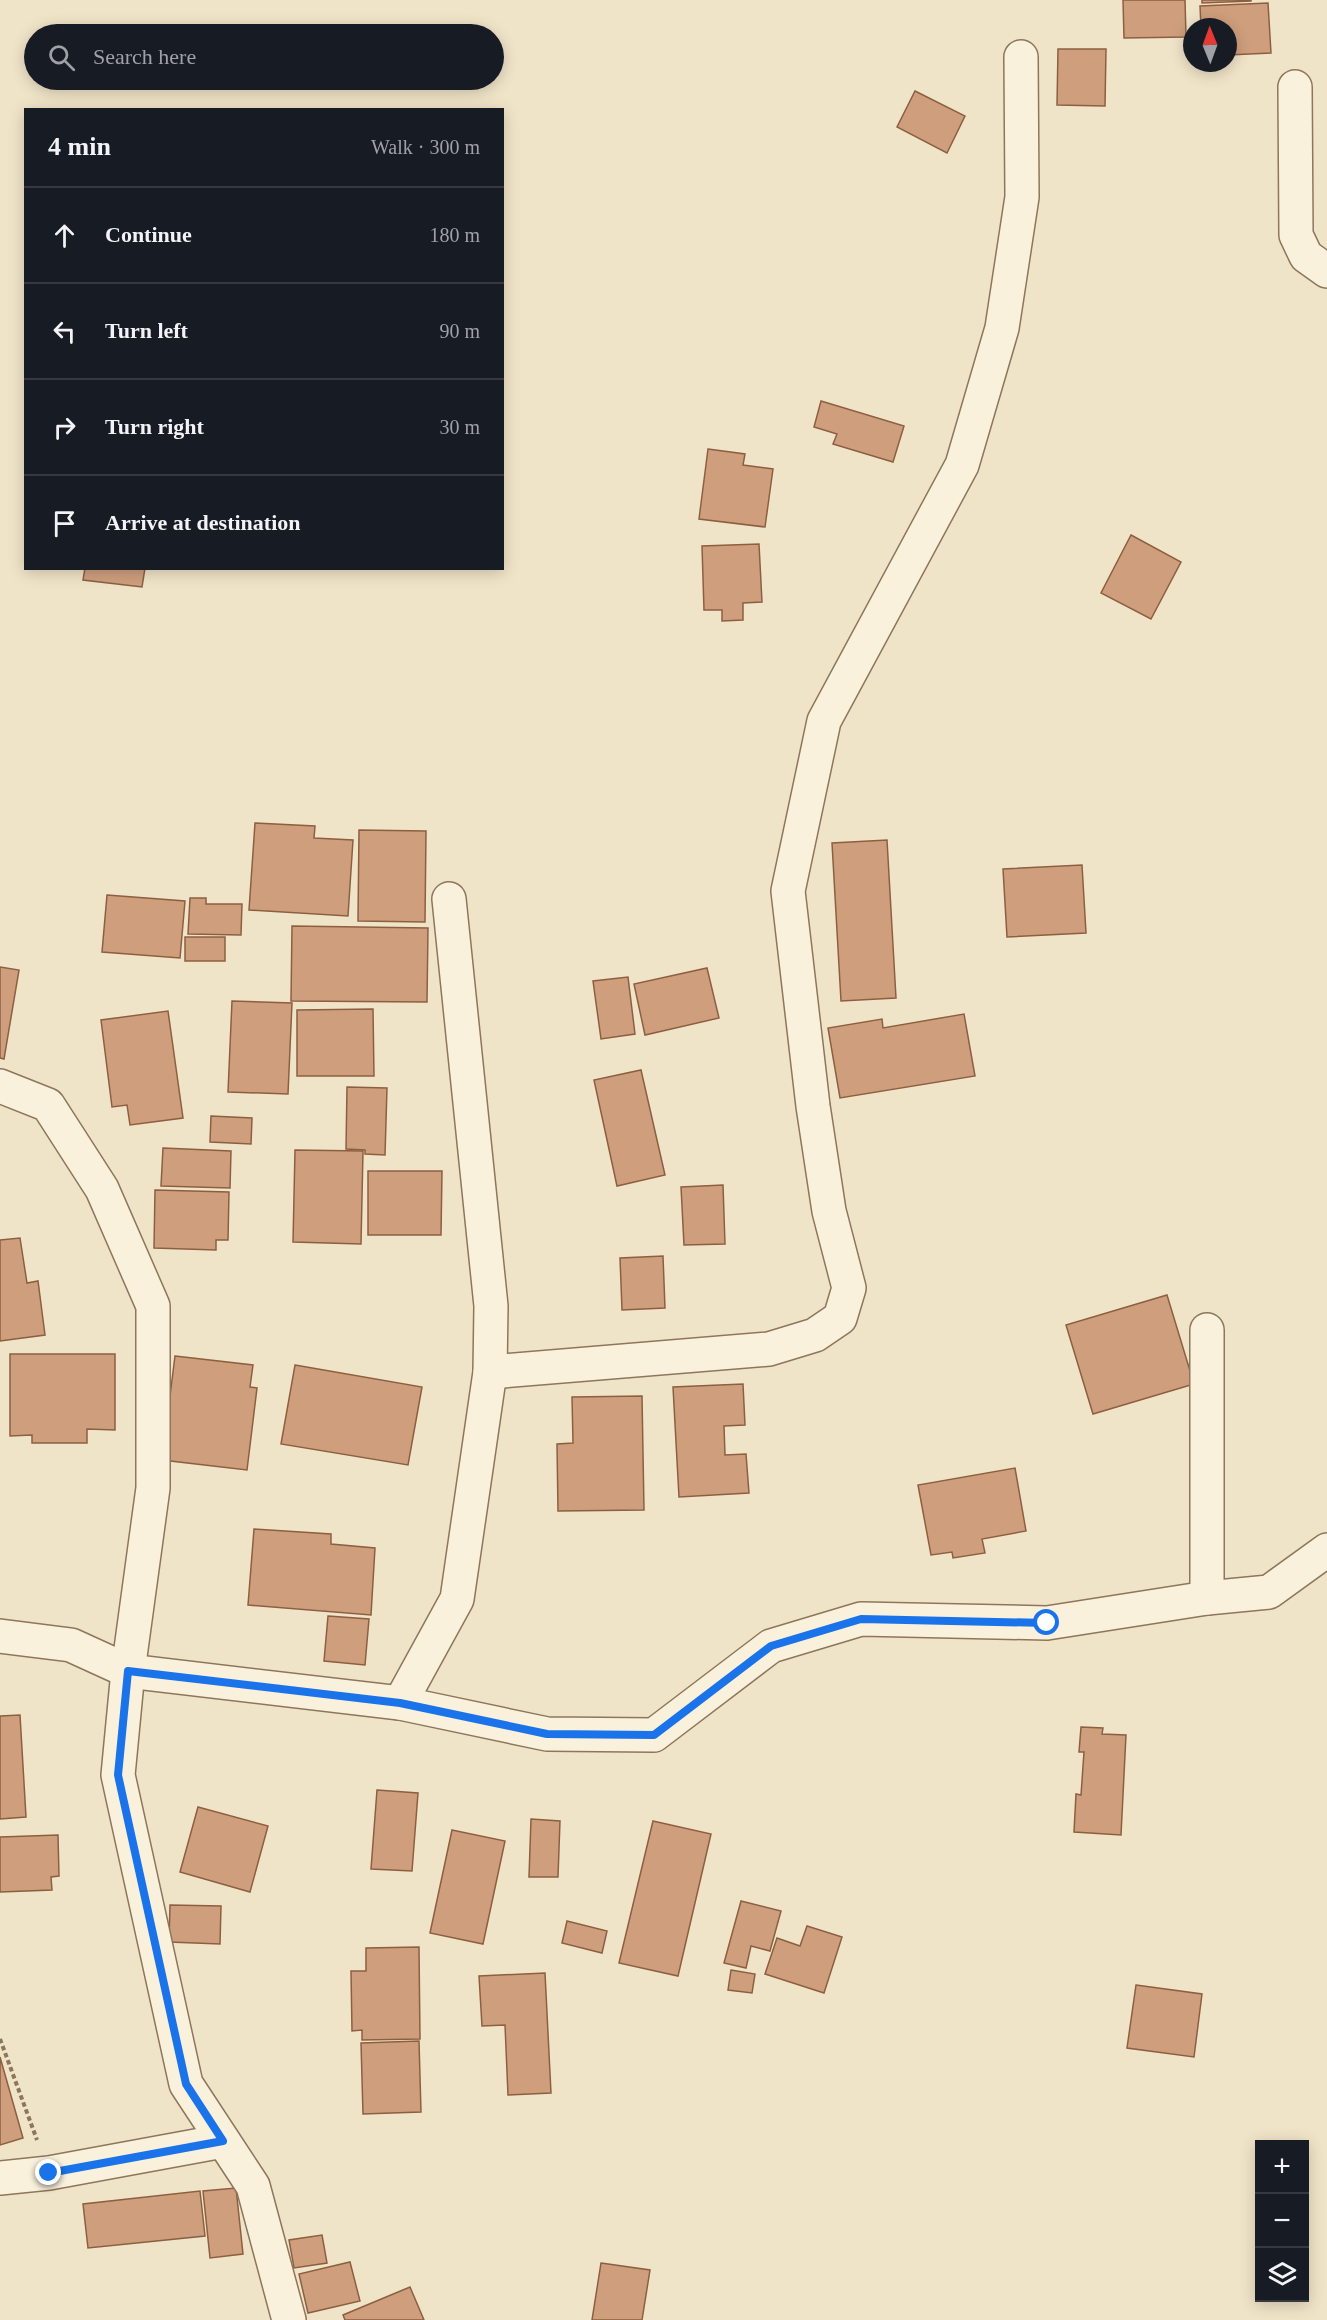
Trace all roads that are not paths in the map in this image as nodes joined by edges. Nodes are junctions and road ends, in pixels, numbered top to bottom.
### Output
1 (1022, 57) dead end
2 (1295, 87) dead end
3 (1327, 271) edge
4 (449, 899) dead end
5 (0, 1086) edge
6 (1207, 1330) dead end
7 (490, 1372) junction
8 (1327, 1550) edge
9 (1207, 1598) junction
10 (0, 1636) edge
11 (128, 1671) junction
12 (400, 1703) junction
13 (223, 2141) junction
14 (0, 2178) edge
15 (289, 2320) edge

1 - 7 street
2 - 3 street
4 - 7 street
5 - 11 street
6 - 9 street
7 - 12 street
8 - 9 street
9 - 12 street
10 - 11 street
11 - 12 street
11 - 13 street
13 - 14 street
13 - 15 street

